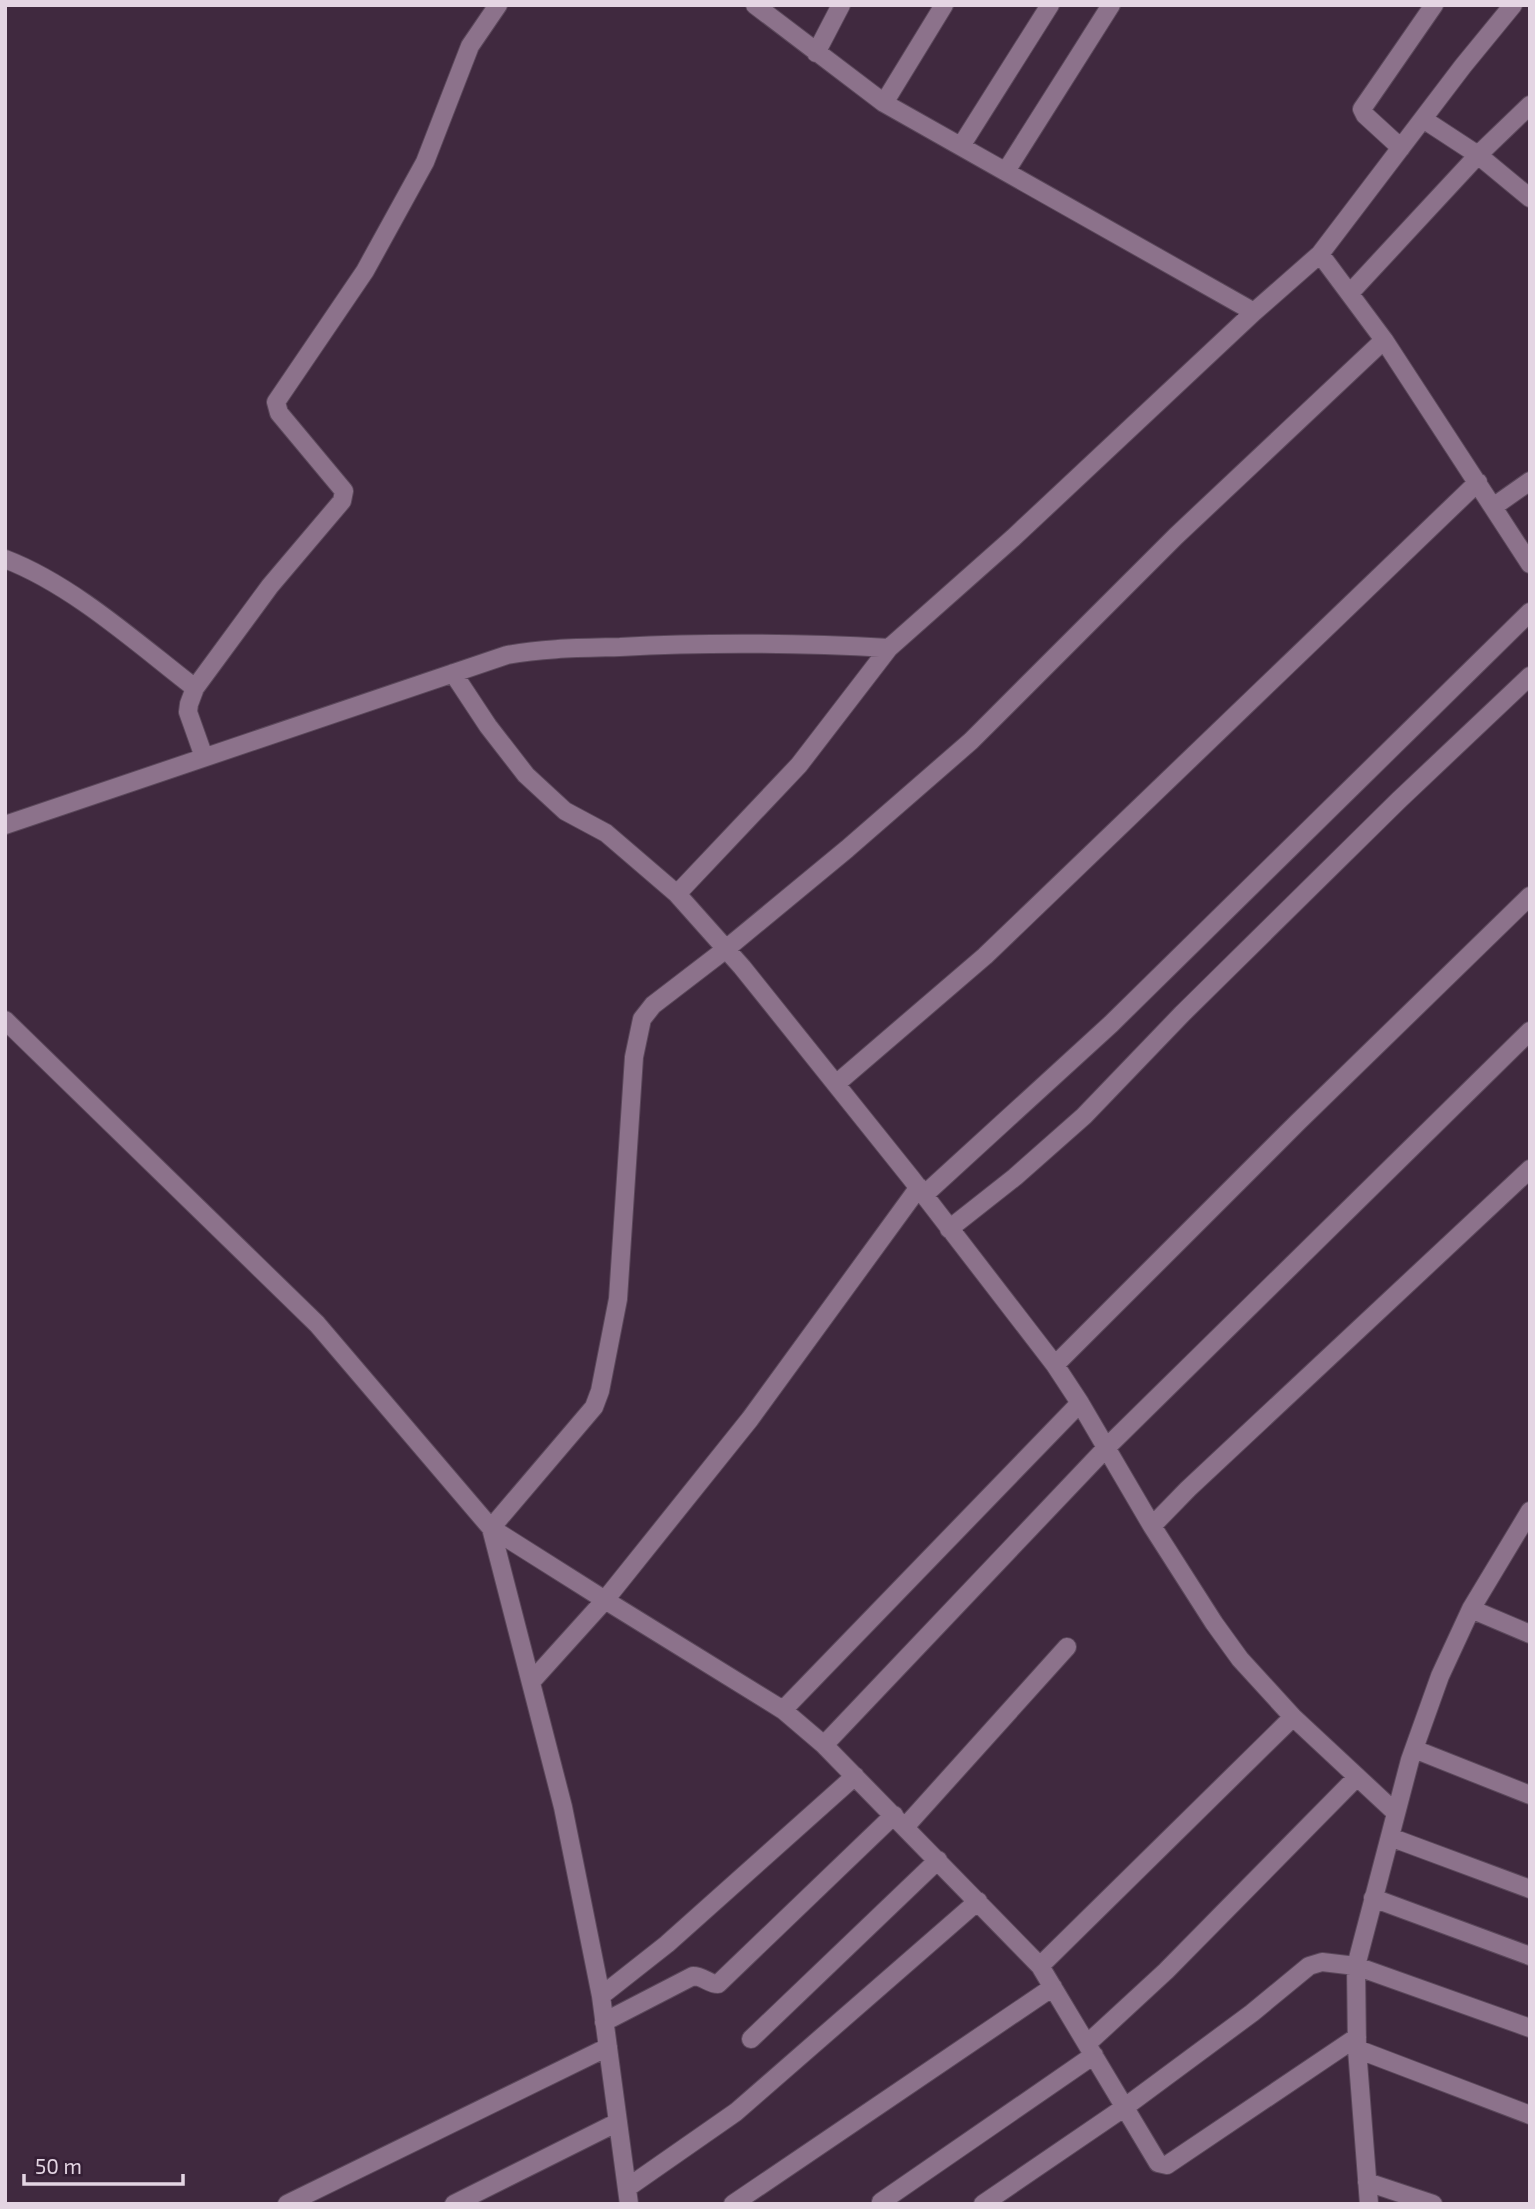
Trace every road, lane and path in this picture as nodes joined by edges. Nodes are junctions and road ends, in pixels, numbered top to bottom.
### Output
1 (498, 5) edge
2 (755, 5) edge
3 (841, 5) edge
4 (944, 5) edge
5 (1050, 5) edge
6 (1111, 5) edge
7 (1434, 5) edge
8 (1513, 5) edge
9 (816, 53) junction
10 (884, 103) junction
11 (1530, 105) edge
12 (1423, 119) junction
13 (961, 146) junction
14 (1401, 148) junction
15 (1478, 155) junction
16 (1006, 171) junction
17 (1530, 198) edge
18 (1320, 254) junction
19 (1350, 293) junction
20 (1254, 312) junction
21 (1384, 340) junction
22 (1530, 481) edge
23 (1478, 482) junction
24 (1493, 507) junction
25 (1524, 542) edge
26 (5, 559) edge
27 (1530, 565) edge
28 (1530, 612) edge
29 (889, 648) junction
30 (453, 673) junction
31 (1530, 676) edge
32 (195, 688) junction
33 (204, 757) junction
34 (5, 825) edge
35 (677, 894) junction
36 (1530, 896) edge
37 (726, 949) junction
38 (5, 1020) edge
39 (1530, 1031) edge
40 (836, 1084) junction
41 (1530, 1169) edge
42 (921, 1191) junction
43 (949, 1229) junction
44 (1055, 1365) junction
45 (1080, 1403) junction
46 (1106, 1448) junction
47 (1527, 1519) edge
48 (1152, 1526) junction
49 (491, 1528) junction
50 (604, 1601) junction
51 (1471, 1609) junction
52 (1530, 1634) edge
53 (1067, 1647) dead end
54 (531, 1682) junction
55 (783, 1710) junction
56 (1293, 1717) junction
57 (824, 1745) junction
58 (1414, 1749) junction
59 (855, 1776) junction
60 (1356, 1778) junction
61 (1530, 1795) edge
62 (1396, 1813) junction
63 (900, 1821) junction
64 (1390, 1837) junction
65 (938, 1860) junction
66 (1530, 1889) edge
67 (1373, 1898) junction
68 (978, 1901) junction
69 (1530, 1956) edge
70 (1040, 1966) junction
71 (1356, 1966) junction
72 (1053, 1987) junction
73 (601, 1996) junction
74 (604, 2022) junction
75 (1530, 2028) edge
76 (751, 2039) dead end
77 (1357, 2043) junction
78 (608, 2047) junction
79 (1091, 2049) junction
80 (1125, 2107) junction
81 (1530, 2115) edge
82 (618, 2122) junction
83 (1367, 2182) junction
84 (628, 2196) edge
85 (881, 2202) dead end
86 (287, 2204) edge
87 (454, 2204) edge
88 (733, 2204) edge
89 (983, 2204) edge
90 (1369, 2204) edge
91 (1433, 2204) edge

1 - 32 street
2 - 9 street
3 - 9 street
4 - 10 street
5 - 13 street
6 - 16 street
7 - 14 street
8 - 12 street
9 - 10 street
10 - 13 street
11 - 15 street
12 - 14 street
12 - 15 street
13 - 16 street
14 - 18 street
15 - 17 street
15 - 19 street
16 - 20 street
18 - 19 street
18 - 20 street
19 - 21 street
20 - 29 street
21 - 23 street
21 - 37 street
22 - 24 street
23 - 24 street
23 - 40 street
24 - 25 street
25 - 27 street
26 - 32 street
28 - 42 street
29 - 30 street
29 - 35 street
30 - 33 street
30 - 35 street
31 - 43 street
32 - 33 street
33 - 34 street
35 - 37 street
36 - 44 street
37 - 40 street
37 - 49 street
38 - 49 street
39 - 46 street
40 - 42 street
41 - 48 street
42 - 43 street
42 - 50 street
43 - 44 street
44 - 45 street
45 - 46 street
45 - 55 street
46 - 48 street
46 - 57 street
47 - 51 street
48 - 56 street
49 - 50 street
49 - 54 street
50 - 54 street
50 - 55 street
51 - 52 street
51 - 58 street
53 - 63 street
54 - 73 street
55 - 57 street
56 - 60 street
56 - 70 street
57 - 59 street
58 - 61 street
58 - 62 street
59 - 63 street
59 - 73 street
60 - 62 street
60 - 79 street
62 - 64 street
63 - 65 street
63 - 74 street
64 - 66 street
64 - 67 street
65 - 68 street
65 - 76 street
67 - 69 street
67 - 71 street
68 - 70 street
68 - 84 street
70 - 72 street
71 - 75 street
71 - 77 street
71 - 80 street
72 - 79 street
72 - 88 street
73 - 74 street
74 - 78 street
77 - 80 street
77 - 81 street
77 - 83 street
78 - 82 street
78 - 86 street
79 - 80 street
79 - 85 street
80 - 89 street
82 - 84 street
82 - 87 street
83 - 90 street
83 - 91 street

